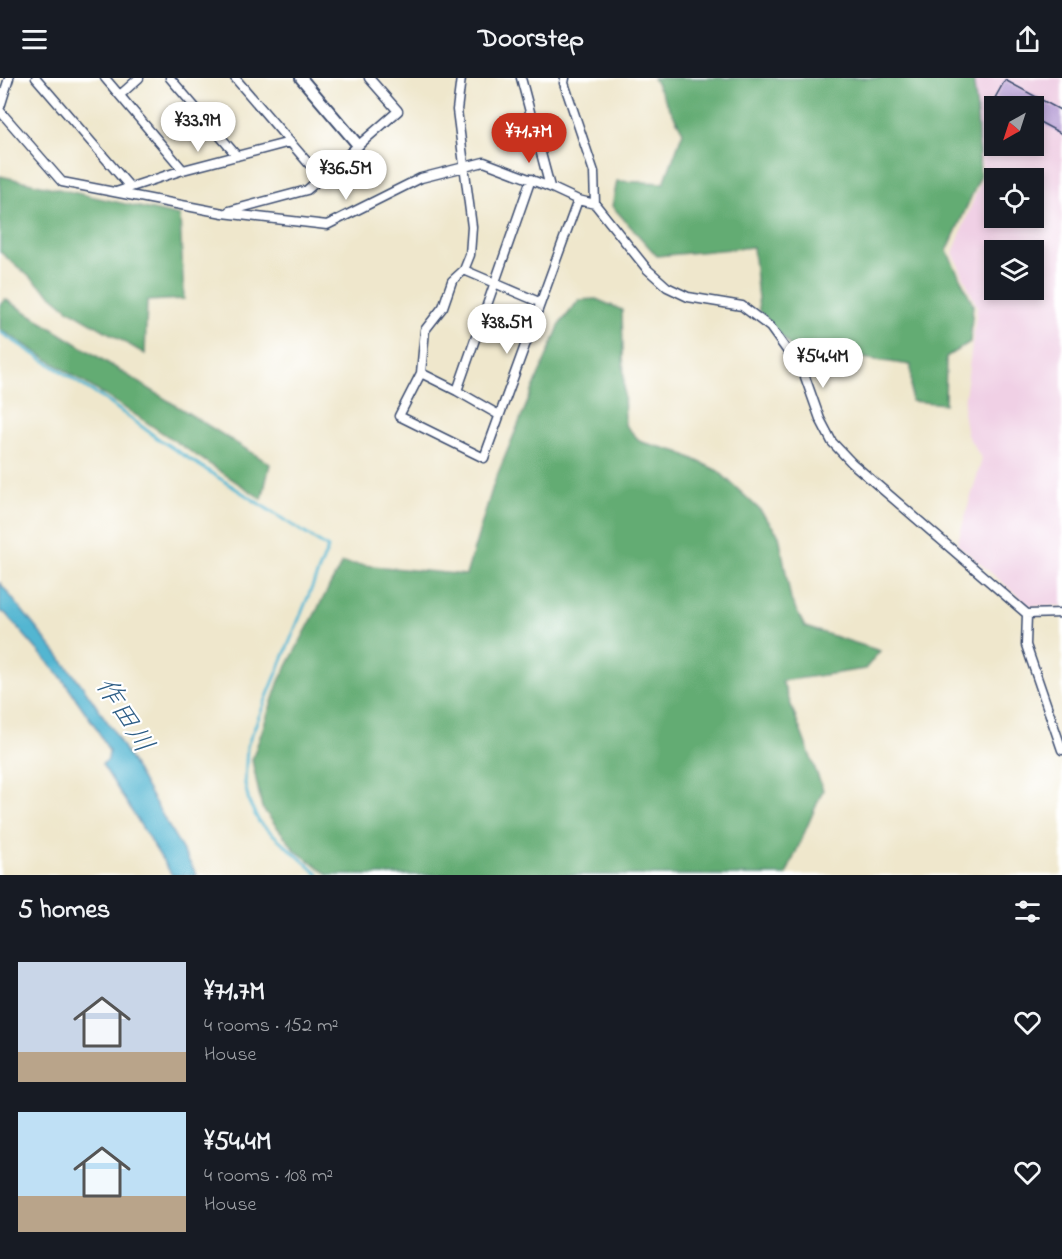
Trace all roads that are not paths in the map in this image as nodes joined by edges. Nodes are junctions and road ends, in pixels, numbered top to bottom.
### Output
1 (9, 78) edge
2 (36, 78) edge
3 (105, 78) edge
4 (140, 78) edge
5 (170, 78) edge
6 (235, 78) edge
7 (301, 78) edge
8 (369, 78) edge
9 (461, 78) edge
10 (520, 78) edge
11 (565, 78) edge
12 (120, 95) junction
13 (0, 109) edge
14 (290, 142) junction
15 (358, 145) junction
16 (237, 156) junction
17 (464, 168) junction
18 (183, 170) junction
19 (321, 178) junction
20 (531, 179) junction
21 (550, 186) junction
22 (130, 187) junction
23 (115, 192) junction
24 (578, 200) junction
25 (595, 204) junction
26 (223, 213) junction
27 (464, 270) junction
28 (494, 284) junction
29 (539, 302) junction
30 (421, 374) junction
31 (457, 391) junction
32 (499, 415) junction
33 (1062, 613) edge
34 (1027, 614) junction
35 (1062, 750) edge

1 - 13 street
2 - 22 street
3 - 12 street
4 - 12 street
5 - 16 street
6 - 14 street
7 - 15 street
8 - 15 street
9 - 17 street
10 - 21 street
11 - 25 street
12 - 18 street
13 - 23 street
14 - 16 street
14 - 19 street
15 - 19 street
16 - 18 street
17 - 20 street
17 - 26 street
17 - 27 street
18 - 22 street
19 - 26 street
20 - 21 street
20 - 28 street
21 - 24 street
22 - 23 street
23 - 26 street
24 - 25 street
24 - 29 street
25 - 34 street
27 - 28 street
27 - 30 street
28 - 29 street
28 - 31 street
29 - 32 street
30 - 31 street
30 - 32 street
31 - 32 street
33 - 34 street
34 - 35 street

